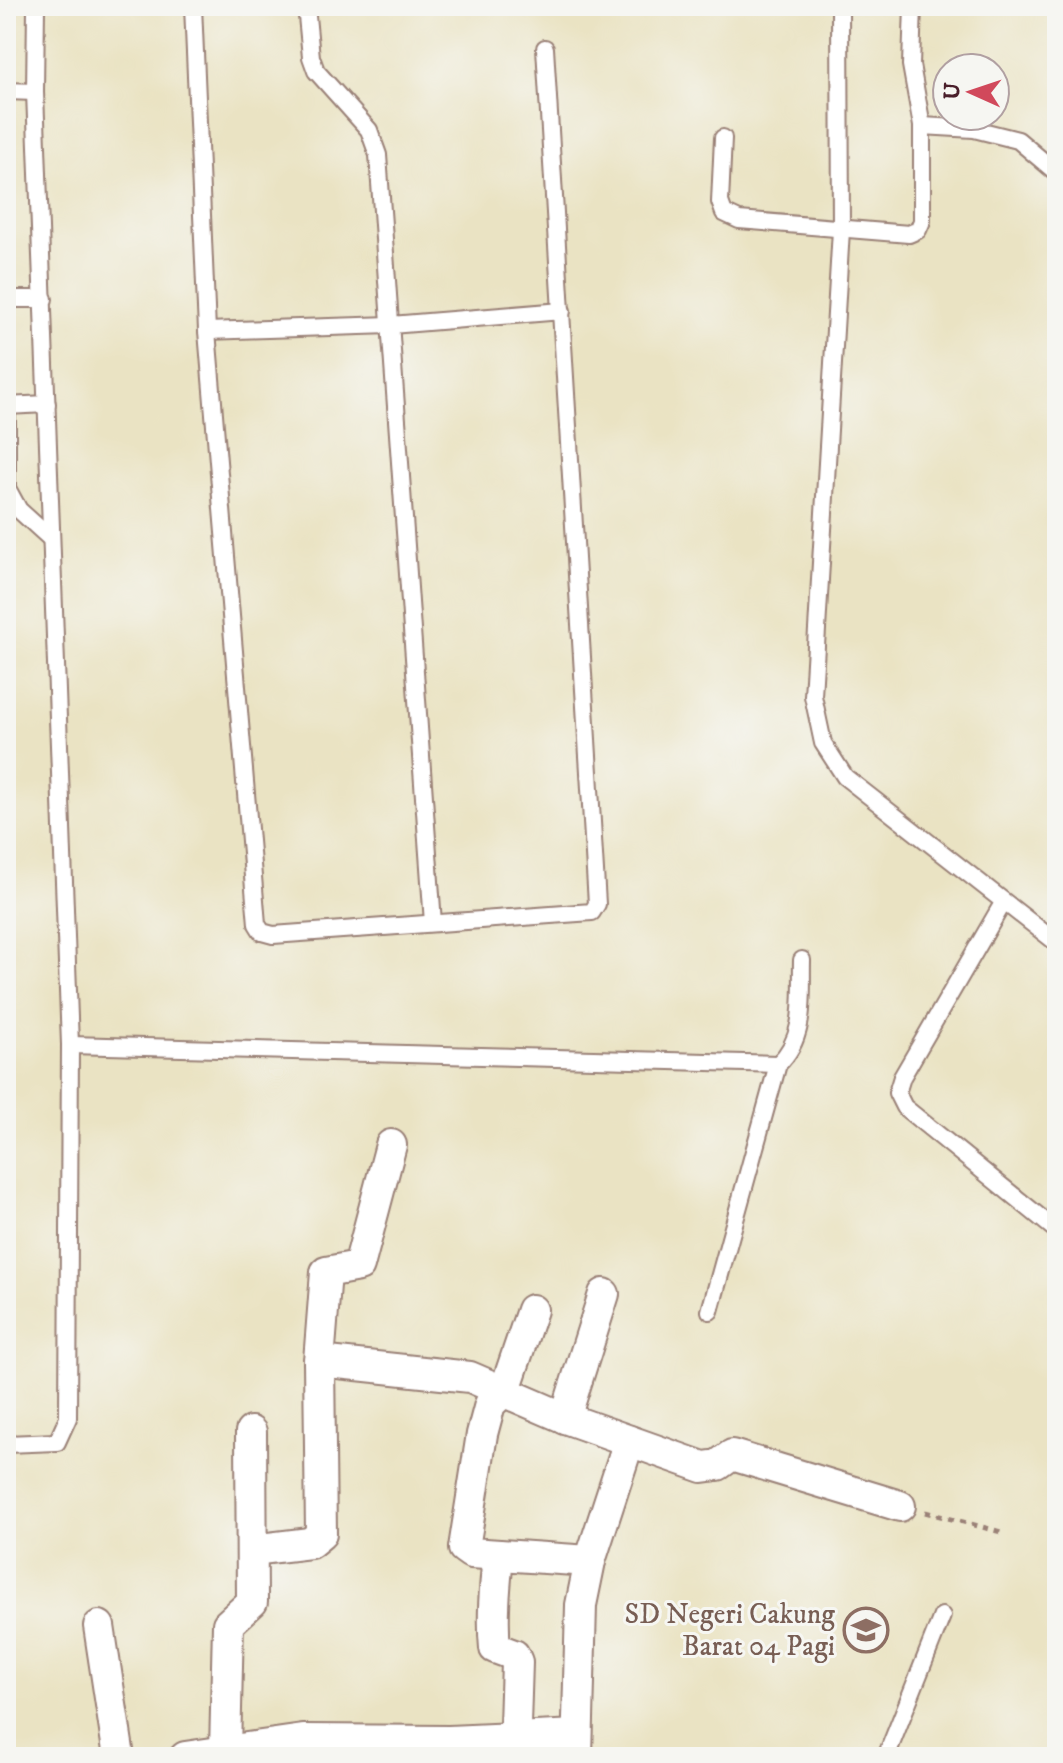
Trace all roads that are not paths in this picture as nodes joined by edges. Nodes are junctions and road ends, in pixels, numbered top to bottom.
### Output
1 (193, 6) edge
2 (306, 6) edge
3 (840, 6) edge
4 (913, 6) edge
5 (36, 15) edge
6 (545, 48) dead end
7 (6, 91) edge
8 (35, 92) junction
9 (922, 126) junction
10 (723, 138) dead end
11 (1057, 173) edge
12 (841, 230) junction
13 (6, 299) edge
14 (44, 299) junction
15 (562, 311) junction
16 (391, 325) junction
17 (207, 331) junction
18 (47, 404) junction
19 (6, 406) edge
20 (51, 539) junction
21 (1003, 903) junction
22 (433, 923) junction
23 (1057, 943) edge
24 (802, 960) dead end
25 (70, 1045) junction
26 (778, 1064) junction
27 (391, 1145) dead end
28 (1057, 1231) edge
29 (604, 1294) dead end
30 (532, 1310) dead end
31 (710, 1311) dead end
32 (319, 1361) junction
33 (505, 1390) junction
34 (565, 1418) junction
35 (251, 1432) dead end
36 (629, 1441) junction
37 (6, 1444) edge
38 (900, 1506) road end
39 (252, 1550) junction
40 (498, 1555) junction
41 (590, 1561) junction
42 (942, 1616) dead end
43 (99, 1626) dead end
44 (577, 1746) edge
45 (303, 1748) edge
46 (514, 1748) edge
47 (225, 1751) junction
48 (119, 1757) edge
49 (185, 1757) edge
50 (886, 1757) edge

1 - 17 lane
2 - 16 lane
3 - 12 lane
4 - 9 lane
5 - 8 lane
6 - 15 lane
7 - 8 lane
8 - 14 lane
9 - 11 lane
9 - 12 lane
10 - 12 lane
12 - 21 lane
13 - 14 lane
14 - 18 lane
15 - 16 lane
15 - 22 lane
16 - 17 lane
16 - 22 lane
17 - 22 lane
18 - 19 lane
18 - 20 lane
19 - 20 lane
20 - 25 lane
21 - 23 lane
21 - 28 lane
24 - 26 lane
25 - 26 lane
25 - 37 lane
26 - 31 lane
27 - 32 street
29 - 34 street
30 - 33 street
32 - 33 street
32 - 39 street
33 - 34 street
33 - 40 street
34 - 36 street
35 - 39 street
36 - 38 street
36 - 41 street
39 - 47 street
40 - 41 street
40 - 46 street
41 - 44 street
42 - 50 lane
43 - 48 street
44 - 46 street
45 - 46 street
45 - 47 street
47 - 49 street

